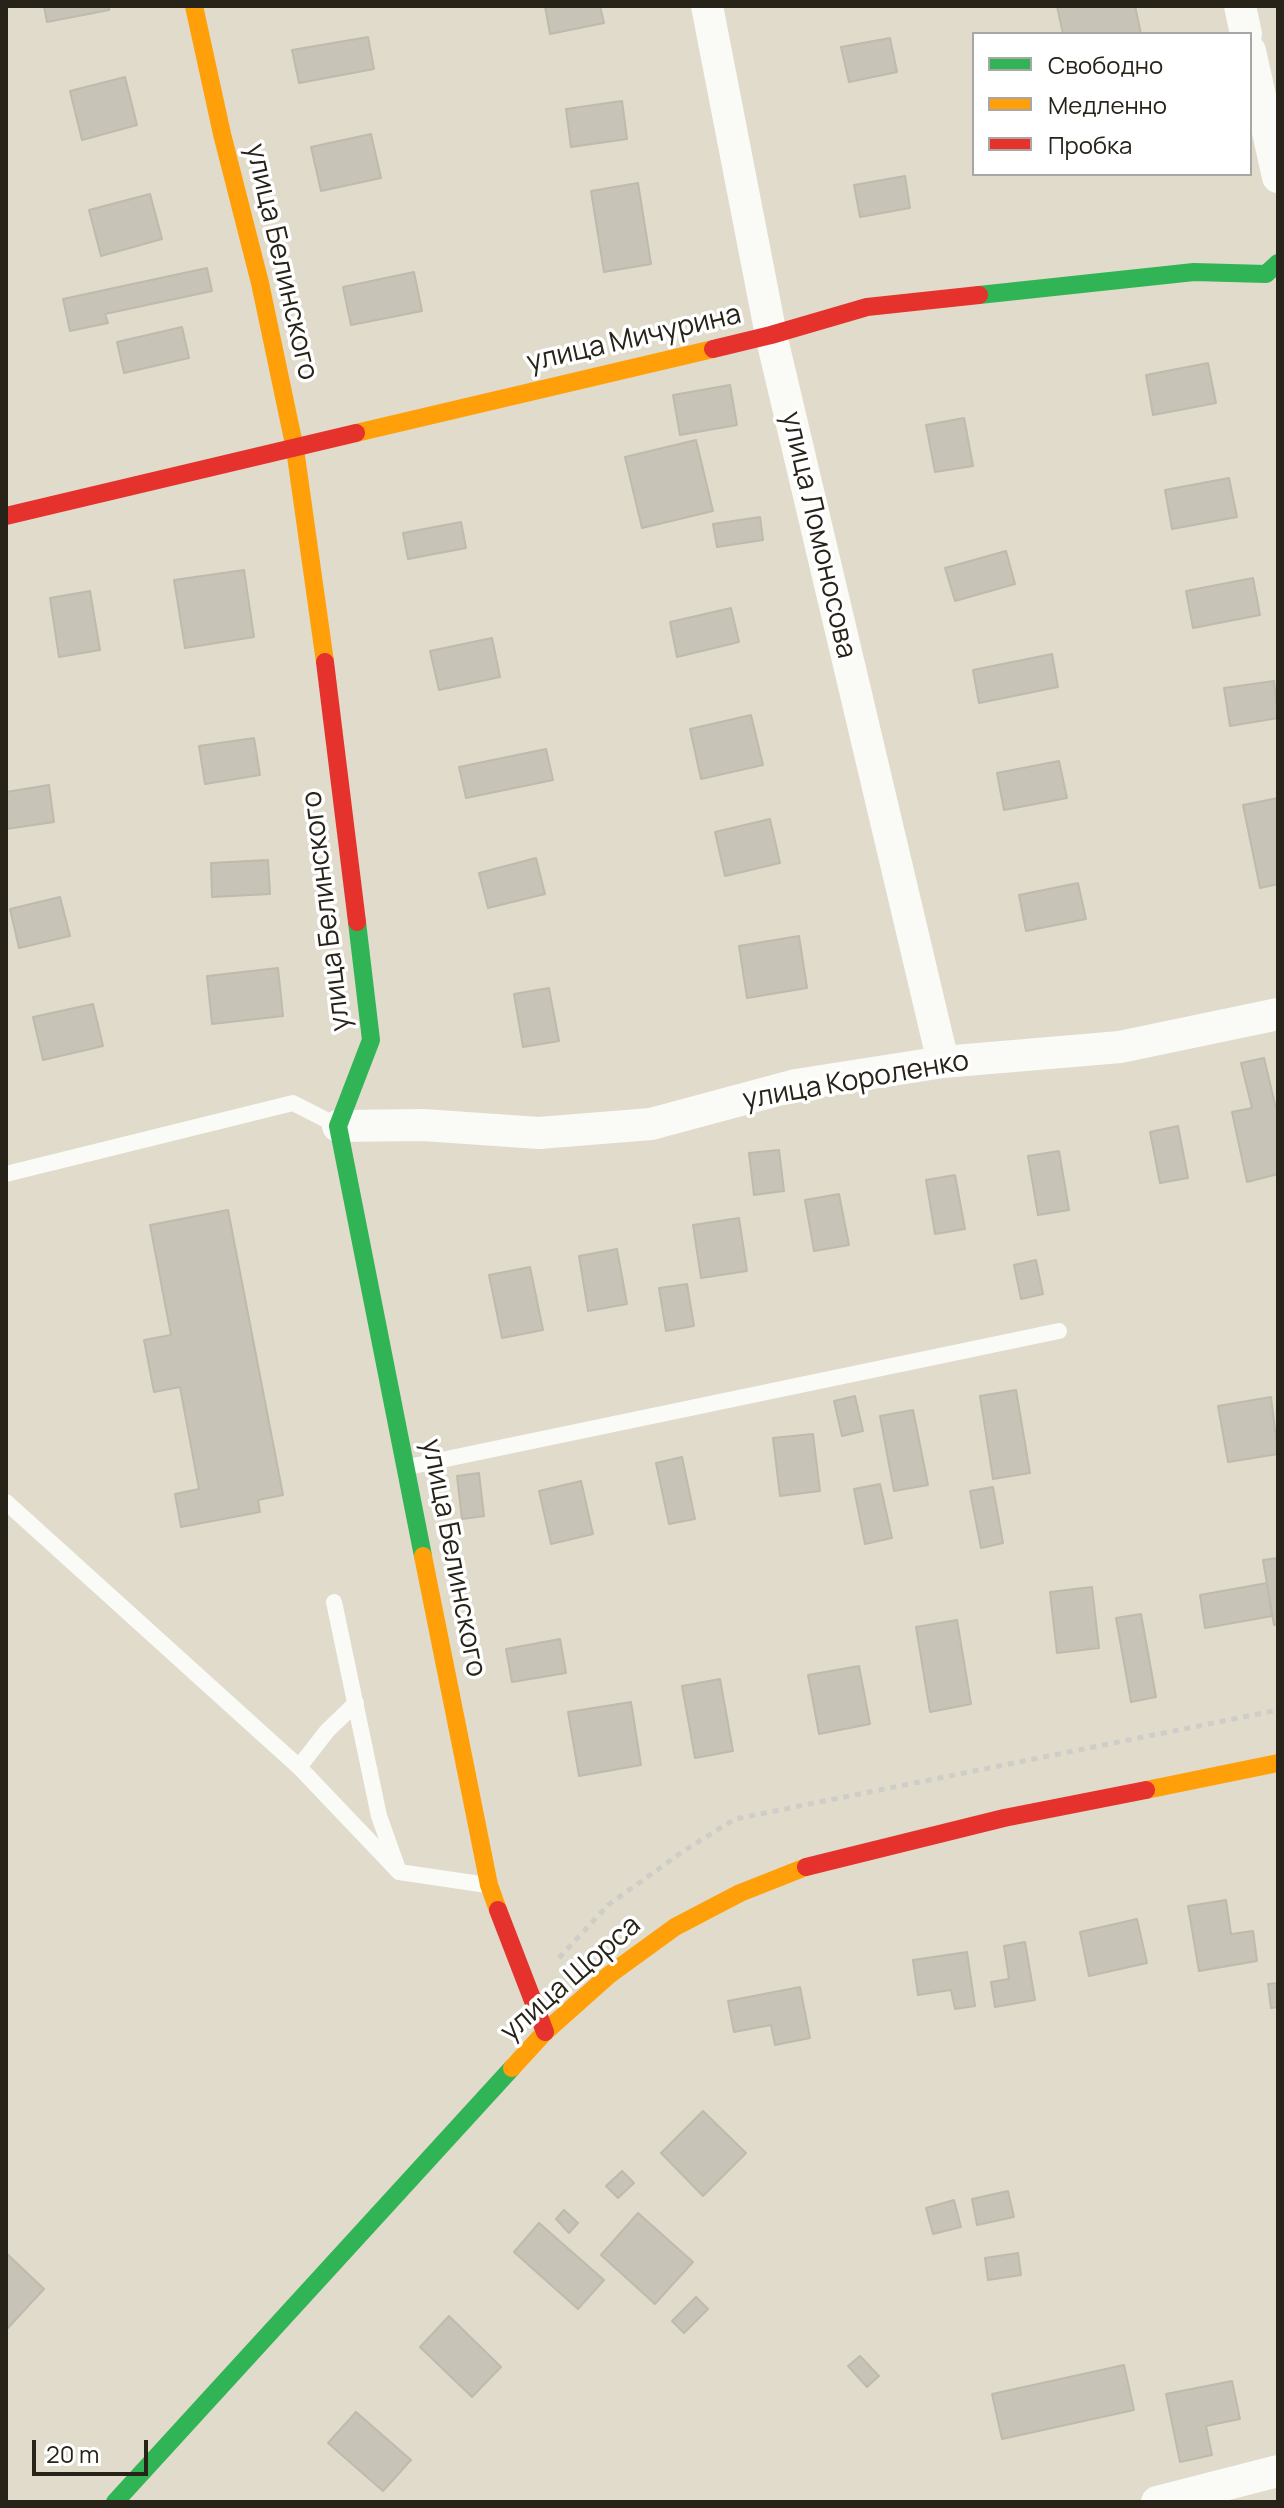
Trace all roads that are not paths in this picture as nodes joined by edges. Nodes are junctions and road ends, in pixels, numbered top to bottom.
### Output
1 (194, 6) edge
2 (707, 6) edge
3 (1240, 6) edge
4 (1246, 32) edge
5 (1252, 60) edge
6 (1278, 177) edge
7 (1278, 263) edge
8 (771, 335) junction
9 (295, 449) junction
10 (6, 516) edge
11 (1278, 1014) edge
12 (943, 1062) junction
13 (338, 1126) junction
14 (6, 1174) edge
15 (1059, 1331) dead end
16 (406, 1467) junction
17 (6, 1502) edge
18 (334, 1602) dead end
19 (356, 1703) junction
20 (1278, 1763) edge
21 (299, 1767) junction
22 (399, 1872) junction
23 (489, 1885) junction
24 (545, 2032) junction
25 (1278, 2471) edge
26 (115, 2502) edge
27 (1157, 2502) edge

1 - 9 street, улица Белинского
2 - 8 street, улица Ломоносова
3 - 4 street
5 - 6 street
7 - 8 street, улица Мичурина
8 - 9 street, улица Мичурина
8 - 12 street, улица Ломоносова
9 - 10 street, улица Мичурина
9 - 13 street, улица Белинского
11 - 12 street, улица Короленко
12 - 13 street, улица Короленко
13 - 14 lane
13 - 16 street, улица Белинского
15 - 16 lane
16 - 23 street, улица Белинского
17 - 21 lane
18 - 19 lane
19 - 21 lane
19 - 22 lane
20 - 24 street, улица Щорса
21 - 22 lane
22 - 23 lane
23 - 24 street, улица Белинского
24 - 26 street, улица Щорса
25 - 27 street

